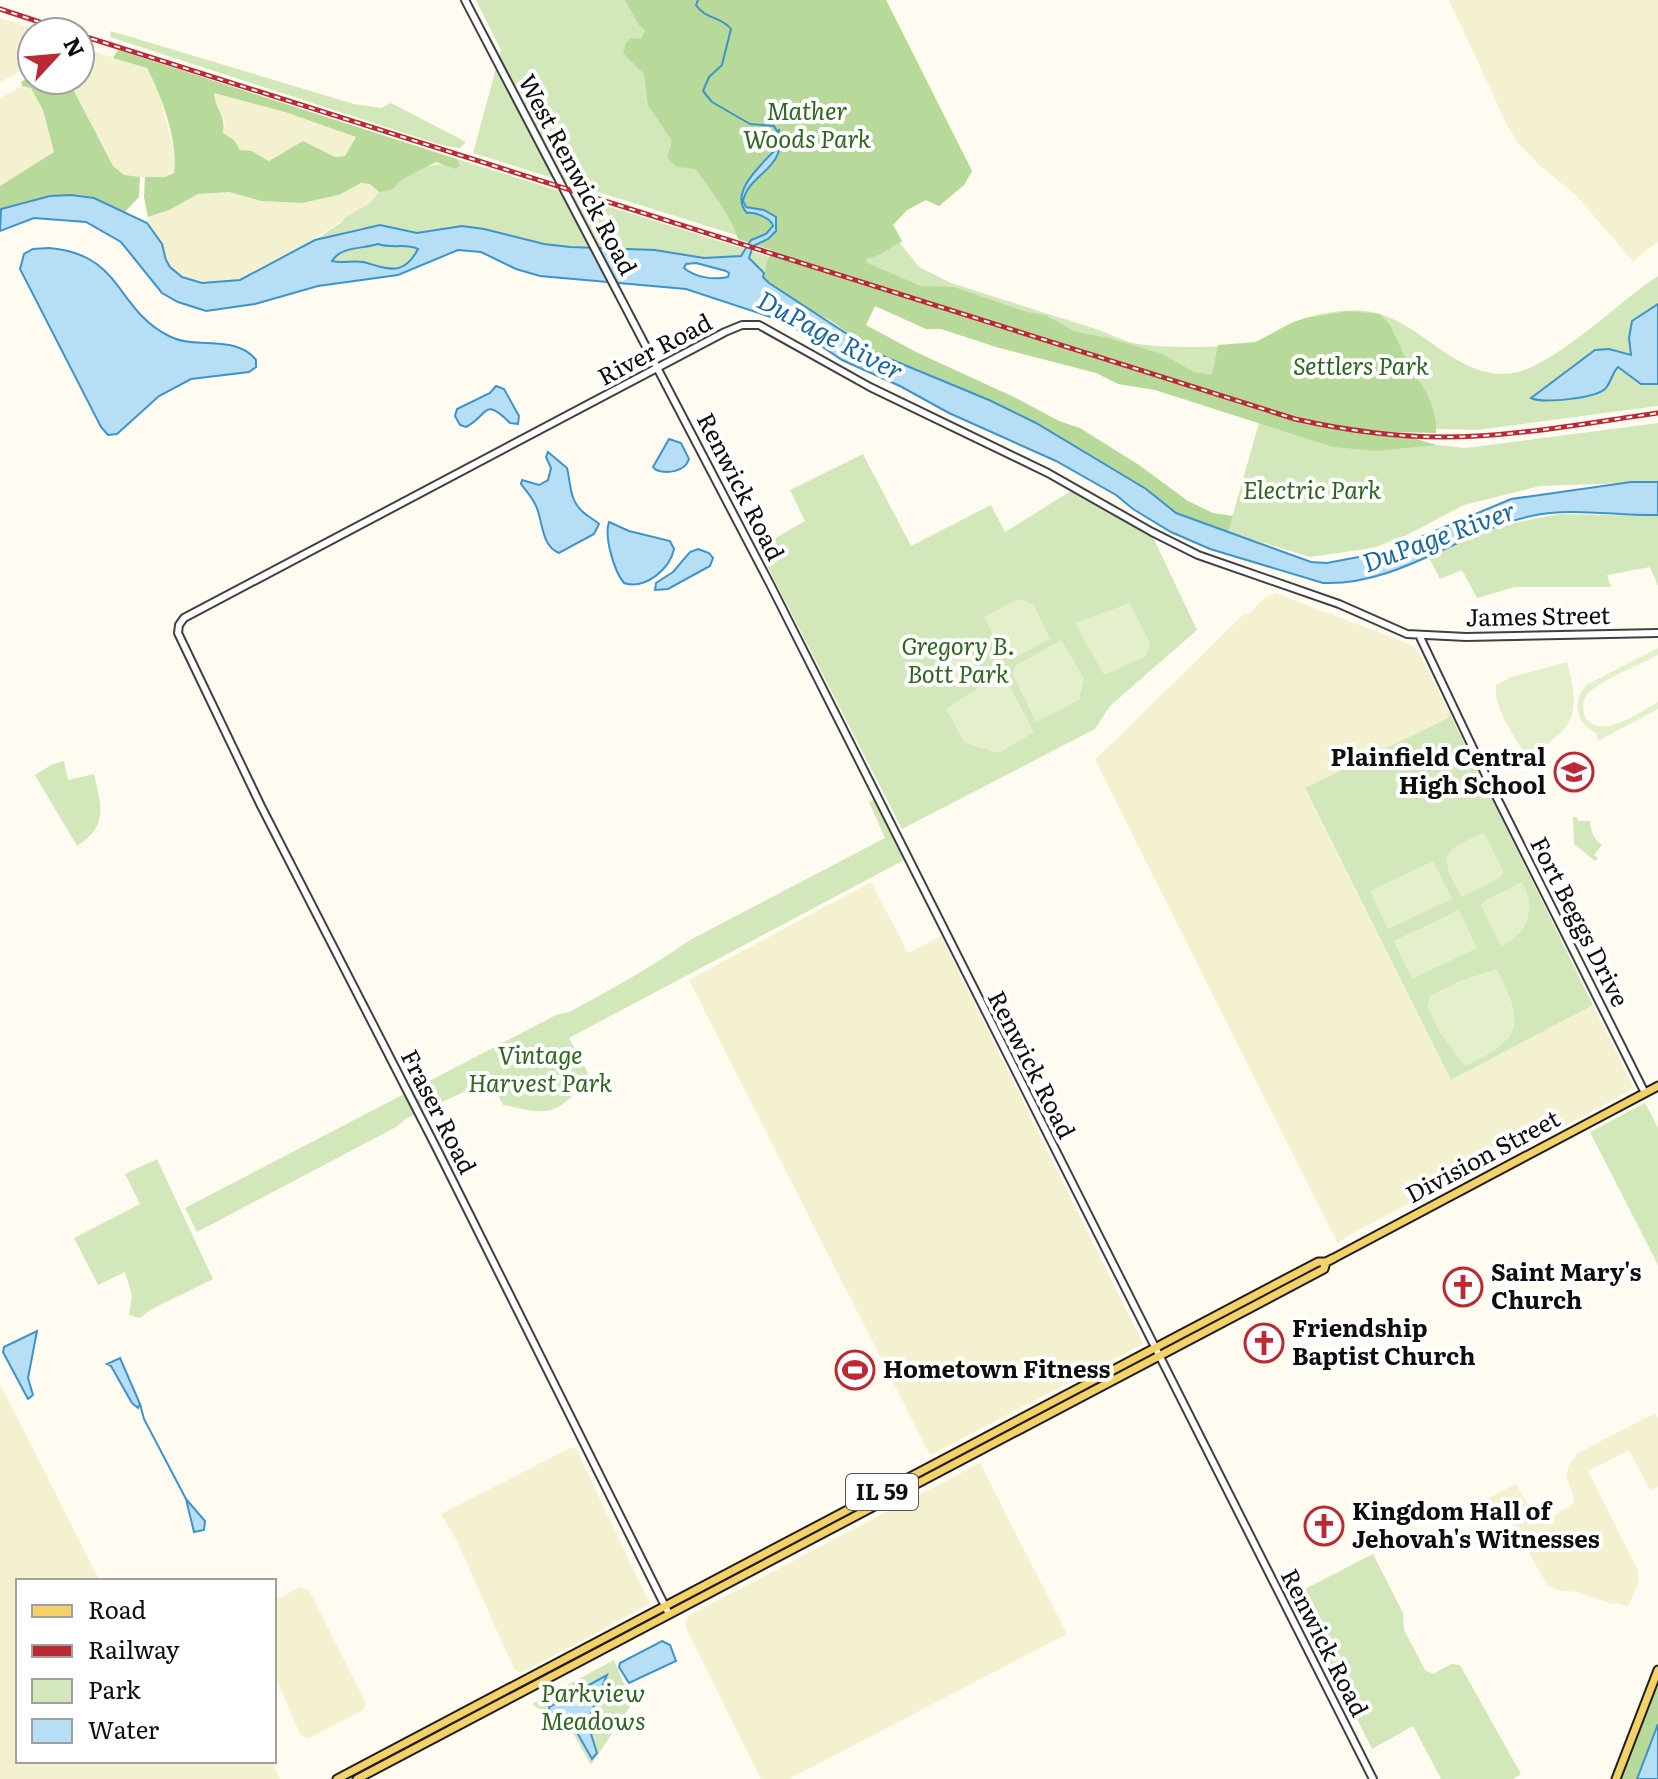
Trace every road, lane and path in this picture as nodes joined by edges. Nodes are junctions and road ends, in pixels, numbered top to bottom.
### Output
1 (465, 0) edge
2 (658, 368) junction
3 (179, 625) joint
4 (1658, 633) edge
5 (1420, 637) junction
6 (1658, 1086) edge
7 (1645, 1093) junction
8 (1157, 1352) junction
9 (667, 1610) junction
10 (1658, 1670) edge
11 (337, 1779) edge
12 (357, 1779) edge
13 (1373, 1779) edge
14 (1616, 1779) edge

1 - 2 street, West Renwick Road
2 - 3 street, River Road
2 - 5 street, River Road
2 - 8 street, Renwick Road
3 - 9 street, Fraser Road
4 - 5 street, James Street
5 - 7 street, Fort Beggs Drive
6 - 7 main road, Division Street / IL 59
7 - 8 main road, Division Street / IL 59
8 - 9 main road, IL 59
8 - 13 street, Renwick Road
9 - 11 main road, IL 59
9 - 12 main road, IL 59
10 - 14 main road

